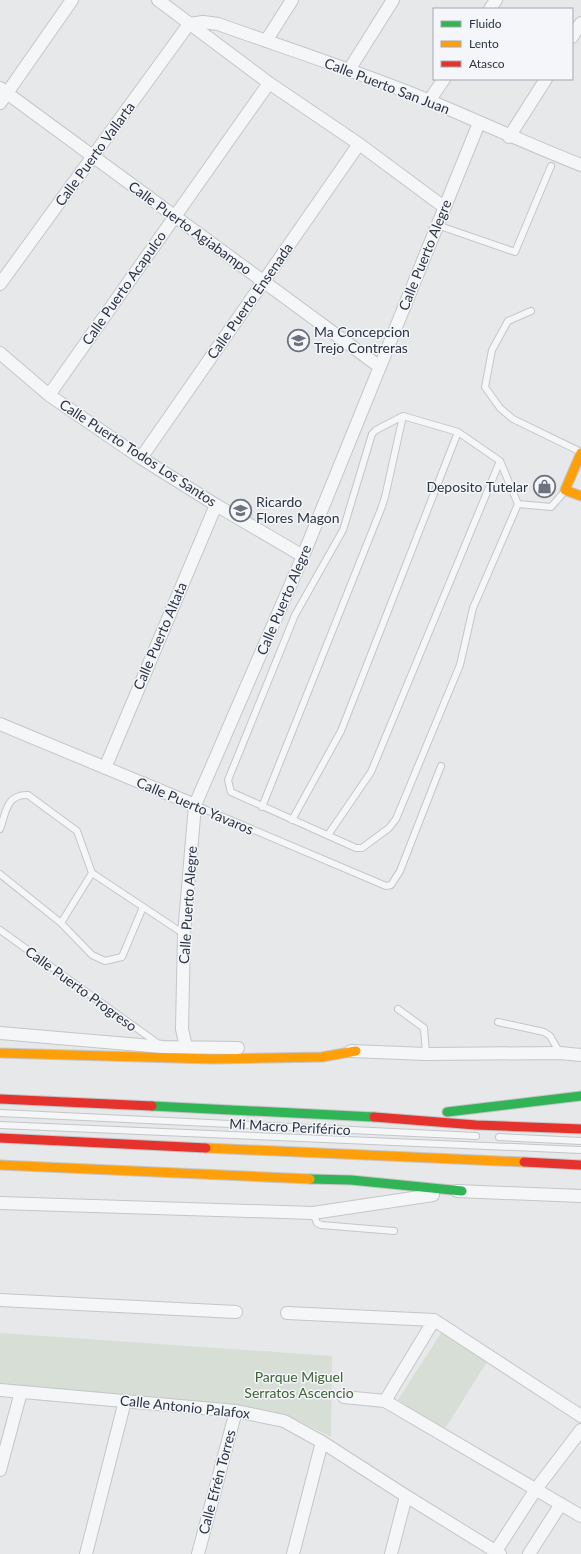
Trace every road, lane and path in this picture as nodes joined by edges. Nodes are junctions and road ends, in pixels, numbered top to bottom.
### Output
1 (72, 0) edge
2 (158, 0) edge
3 (292, 0) edge
4 (393, 0) edge
5 (581, 23) edge
6 (189, 24) junction
7 (573, 35) edge
8 (266, 41) junction
9 (349, 70) junction
10 (443, 80) edge
11 (545, 80) edge
12 (269, 83) junction
13 (2, 95) edge
14 (429, 101) junction
15 (479, 123) junction
16 (510, 137) junction
17 (359, 144) junction
18 (93, 157) junction
19 (581, 165) edge
20 (551, 166) dead end
21 (444, 207) junction
22 (174, 216) junction
23 (437, 225) junction
24 (264, 282) junction
25 (0, 284) edge
26 (531, 311) dead end
27 (0, 353) edge
28 (380, 367) junction
29 (49, 395) junction
30 (403, 416) junction
31 (458, 432) junction
32 (581, 452) edge
33 (141, 458) junction
34 (500, 461) junction
35 (565, 490) junction
36 (581, 496) edge
37 (518, 504) junction
38 (216, 505) junction
39 (303, 556) junction
40 (0, 724) edge
41 (441, 766) dead end
42 (105, 768) junction
43 (195, 805) junction
44 (262, 807) junction
45 (292, 820) junction
46 (0, 829) edge
47 (328, 835) junction
48 (92, 873) junction
49 (0, 874) edge
50 (143, 907) junction
51 (61, 922) junction
52 (0, 930) edge
53 (184, 934) junction
54 (398, 1009) dead end
55 (498, 1022) dead end
56 (0, 1033) edge
57 (163, 1047) junction
58 (186, 1047) junction
59 (356, 1051) junction
60 (0, 1053) edge
61 (560, 1053) junction
62 (426, 1054) junction
63 (581, 1056) edge
64 (581, 1096) edge
65 (0, 1099) edge
66 (0, 1113) edge
67 (379, 1118) junction
68 (0, 1125) edge
69 (581, 1129) edge
70 (486, 1136) dead end
71 (494, 1137) dead end
72 (0, 1138) edge
73 (581, 1141) edge
74 (581, 1150) edge
75 (352, 1153) junction
76 (0, 1159) edge
77 (128, 1161) dead end
78 (0, 1165) edge
79 (581, 1165) edge
80 (351, 1180) junction
81 (462, 1191) junction
82 (581, 1196) edge
83 (0, 1203) edge
84 (313, 1213) junction
85 (394, 1231) dead end
86 (0, 1300) edge
87 (236, 1312) dead end
88 (287, 1313) dead end
89 (407, 1319) junction
90 (434, 1320) junction
91 (421, 1342) junction
92 (0, 1390) edge
93 (21, 1392) junction
94 (344, 1397) dead end
95 (125, 1400) junction
96 (385, 1401) junction
97 (236, 1411) junction
98 (581, 1416) edge
99 (581, 1430) edge
100 (322, 1442) junction
101 (0, 1470) edge
102 (536, 1490) junction
103 (406, 1496) junction
104 (561, 1504) junction
105 (581, 1516) edge
106 (497, 1553) edge
107 (86, 1554) edge
108 (198, 1554) edge
109 (293, 1554) edge
110 (391, 1554) edge
111 (529, 1554) edge

1 - 13 street
2 - 6 street
3 - 8 street
4 - 9 street
5 - 7 street
6 - 8 street, Calle Puerto San Juan
6 - 12 street
6 - 18 street, Calle Puerto Vallarta
8 - 9 street, Calle Puerto San Juan
9 - 14 street, Calle Puerto San Juan
10 - 14 street
11 - 16 street
12 - 17 street
12 - 22 street, Calle Puerto Acapulco
13 - 18 street, Calle Puerto Agiabampo
14 - 15 street, Calle Puerto San Juan
15 - 16 street, Calle Puerto San Juan
15 - 21 street, Calle Puerto Alegre
16 - 19 street, Calle Puerto San Juan
17 - 21 street
17 - 24 street, Calle Puerto Ensenada
18 - 22 street, Calle Puerto Agiabampo
18 - 25 street, Calle Puerto Vallarta
20 - 23 lane
21 - 23 street, Calle Puerto Alegre
22 - 24 street, Calle Puerto Agiabampo
22 - 29 street, Calle Puerto Acapulco
23 - 28 street, Calle Puerto Alegre
24 - 28 street, Calle Puerto Agiabampo
24 - 33 street, Calle Puerto Ensenada
26 - 32 lane
27 - 29 street, Calle Puerto Todos Los Santos
28 - 39 street, Calle Puerto Alegre
29 - 33 street, Calle Puerto Todos Los Santos
30 - 31 lane
30 - 44 lane
30 - 44 lane
31 - 34 lane
31 - 45 lane
32 - 35 main road
33 - 38 street, Calle Puerto Todos Los Santos
34 - 37 lane
34 - 47 lane
35 - 36 main road
35 - 37 lane
37 - 47 lane
38 - 39 street, Calle Puerto Todos Los Santos
38 - 42 street, Calle Puerto Altata
39 - 43 street, Calle Puerto Alegre
40 - 42 street, Calle Puerto Yavaros
41 - 43 lane, Calle Puerto Yavaros
42 - 43 street, Calle Puerto Yavaros
43 - 53 street, Calle Puerto Alegre
44 - 45 lane
45 - 47 lane
46 - 48 lane
48 - 50 lane
48 - 51 lane
49 - 51 lane
50 - 51 lane
50 - 53 lane
52 - 57 lane, Calle Puerto Progreso
53 - 58 street, Calle Puerto Alegre
54 - 62 lane
55 - 61 lane
56 - 57 street
57 - 58 street
58 - 59 street
59 - 60 main road
59 - 62 street
61 - 62 street
61 - 63 street
64 - 67 main road
65 - 67 main road
66 - 70 lane, Mi Macro Periférico
67 - 69 main road
68 - 74 lane, Mi Macro Periférico
71 - 73 lane
72 - 75 main road
75 - 79 main road
75 - 80 main road
76 - 77 main road
78 - 80 main road
80 - 81 main road
81 - 82 street
81 - 84 street
83 - 84 street
84 - 85 lane
86 - 87 street
88 - 89 street
89 - 90 street
89 - 91 street
90 - 91 street
90 - 98 street
91 - 96 street
92 - 93 street, Calle Antonio Palafox
93 - 95 street, Calle Antonio Palafox
93 - 101 street
94 - 96 street
95 - 97 street, Calle Antonio Palafox
95 - 107 street
96 - 102 street
97 - 100 street, Calle Antonio Palafox
97 - 108 street, Calle Efrén Torres
99 - 102 street
100 - 103 street, Calle Antonio Palafox
100 - 109 street
102 - 104 street
102 - 106 street
103 - 106 street, Calle Antonio Palafox
103 - 110 street
104 - 105 street
104 - 111 street

